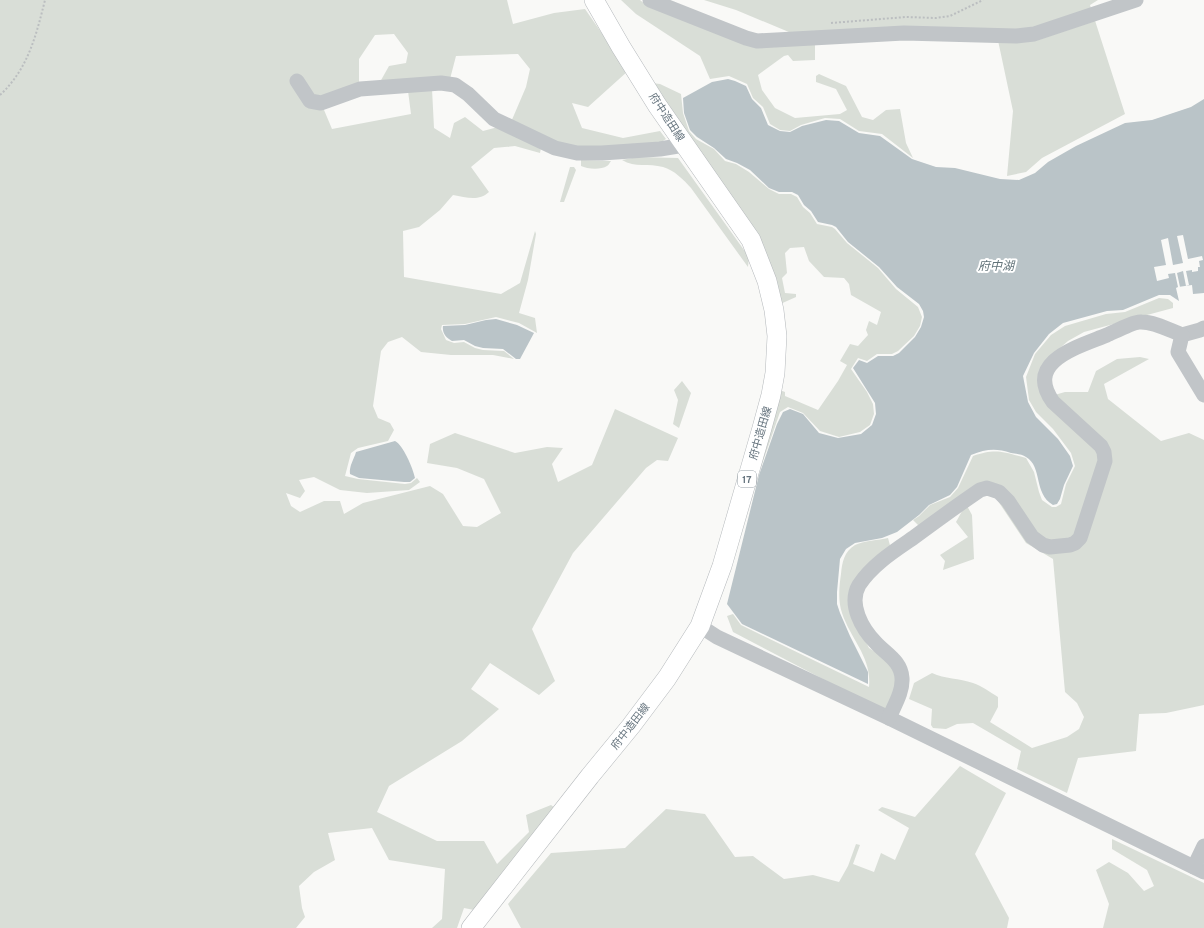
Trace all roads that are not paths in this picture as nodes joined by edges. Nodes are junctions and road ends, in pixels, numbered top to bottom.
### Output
1 (594, 0) edge
2 (650, 0) edge
3 (1136, 0) edge
4 (297, 81) dead end
5 (684, 145) junction
6 (1202, 329) edge
7 (1182, 335) junction
8 (1204, 395) edge
9 (700, 626) junction
10 (889, 718) junction
11 (1204, 846) edge
12 (1199, 869) edge
13 (471, 928) edge

1 - 5 main road, 府中造田線 / 17
2 - 3 street
4 - 5 street
5 - 9 main road, 府中造田線 / 17
6 - 7 street
7 - 8 street
7 - 10 street
9 - 10 street
9 - 13 main road, 府中造田線 / 17
10 - 12 street
11 - 12 street

